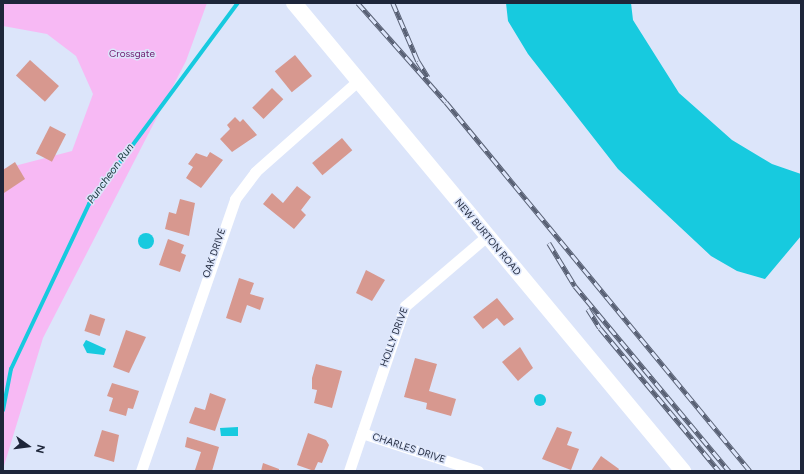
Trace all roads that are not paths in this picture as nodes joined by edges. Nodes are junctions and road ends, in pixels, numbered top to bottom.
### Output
1 (294, 3) edge
2 (358, 81) junction
3 (487, 236) junction
4 (362, 433) junction
5 (141, 471) edge
6 (349, 471) edge
7 (478, 471) edge
8 (683, 471) edge

1 - 2 street, NEW BURTON ROAD
2 - 3 street, NEW BURTON ROAD
2 - 5 street, OAK DRIVE
3 - 4 street, HOLLY DRIVE
3 - 8 street, NEW BURTON ROAD
4 - 6 street, HOLLY DRIVE
4 - 7 street, CHARLES DRIVE

